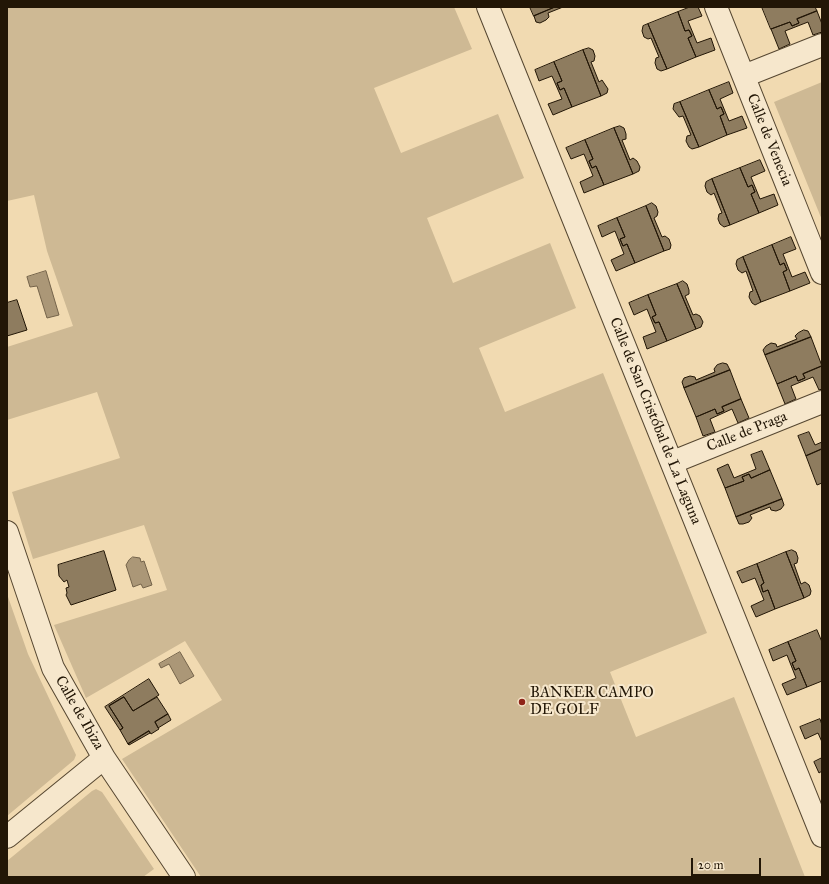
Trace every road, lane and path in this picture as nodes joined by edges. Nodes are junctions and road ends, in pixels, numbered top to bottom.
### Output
1 (488, 7) edge
2 (716, 7) edge
3 (822, 45) edge
4 (744, 76) junction
5 (822, 273) edge
6 (822, 402) edge
7 (673, 462) junction
8 (7, 532) edge
9 (104, 758) junction
10 (822, 836) edge
11 (7, 837) edge
12 (184, 877) edge

1 - 7 street, Calle de San Cristóbal de La Laguna
2 - 4 street, Calle de Venecia
3 - 4 street
4 - 5 street, Calle de Venecia
6 - 7 street, Calle de Praga
7 - 10 street, Calle de San Cristóbal de La Laguna
8 - 9 street, Calle de Ibiza
9 - 11 street
9 - 12 street, Calle de Ibiza

